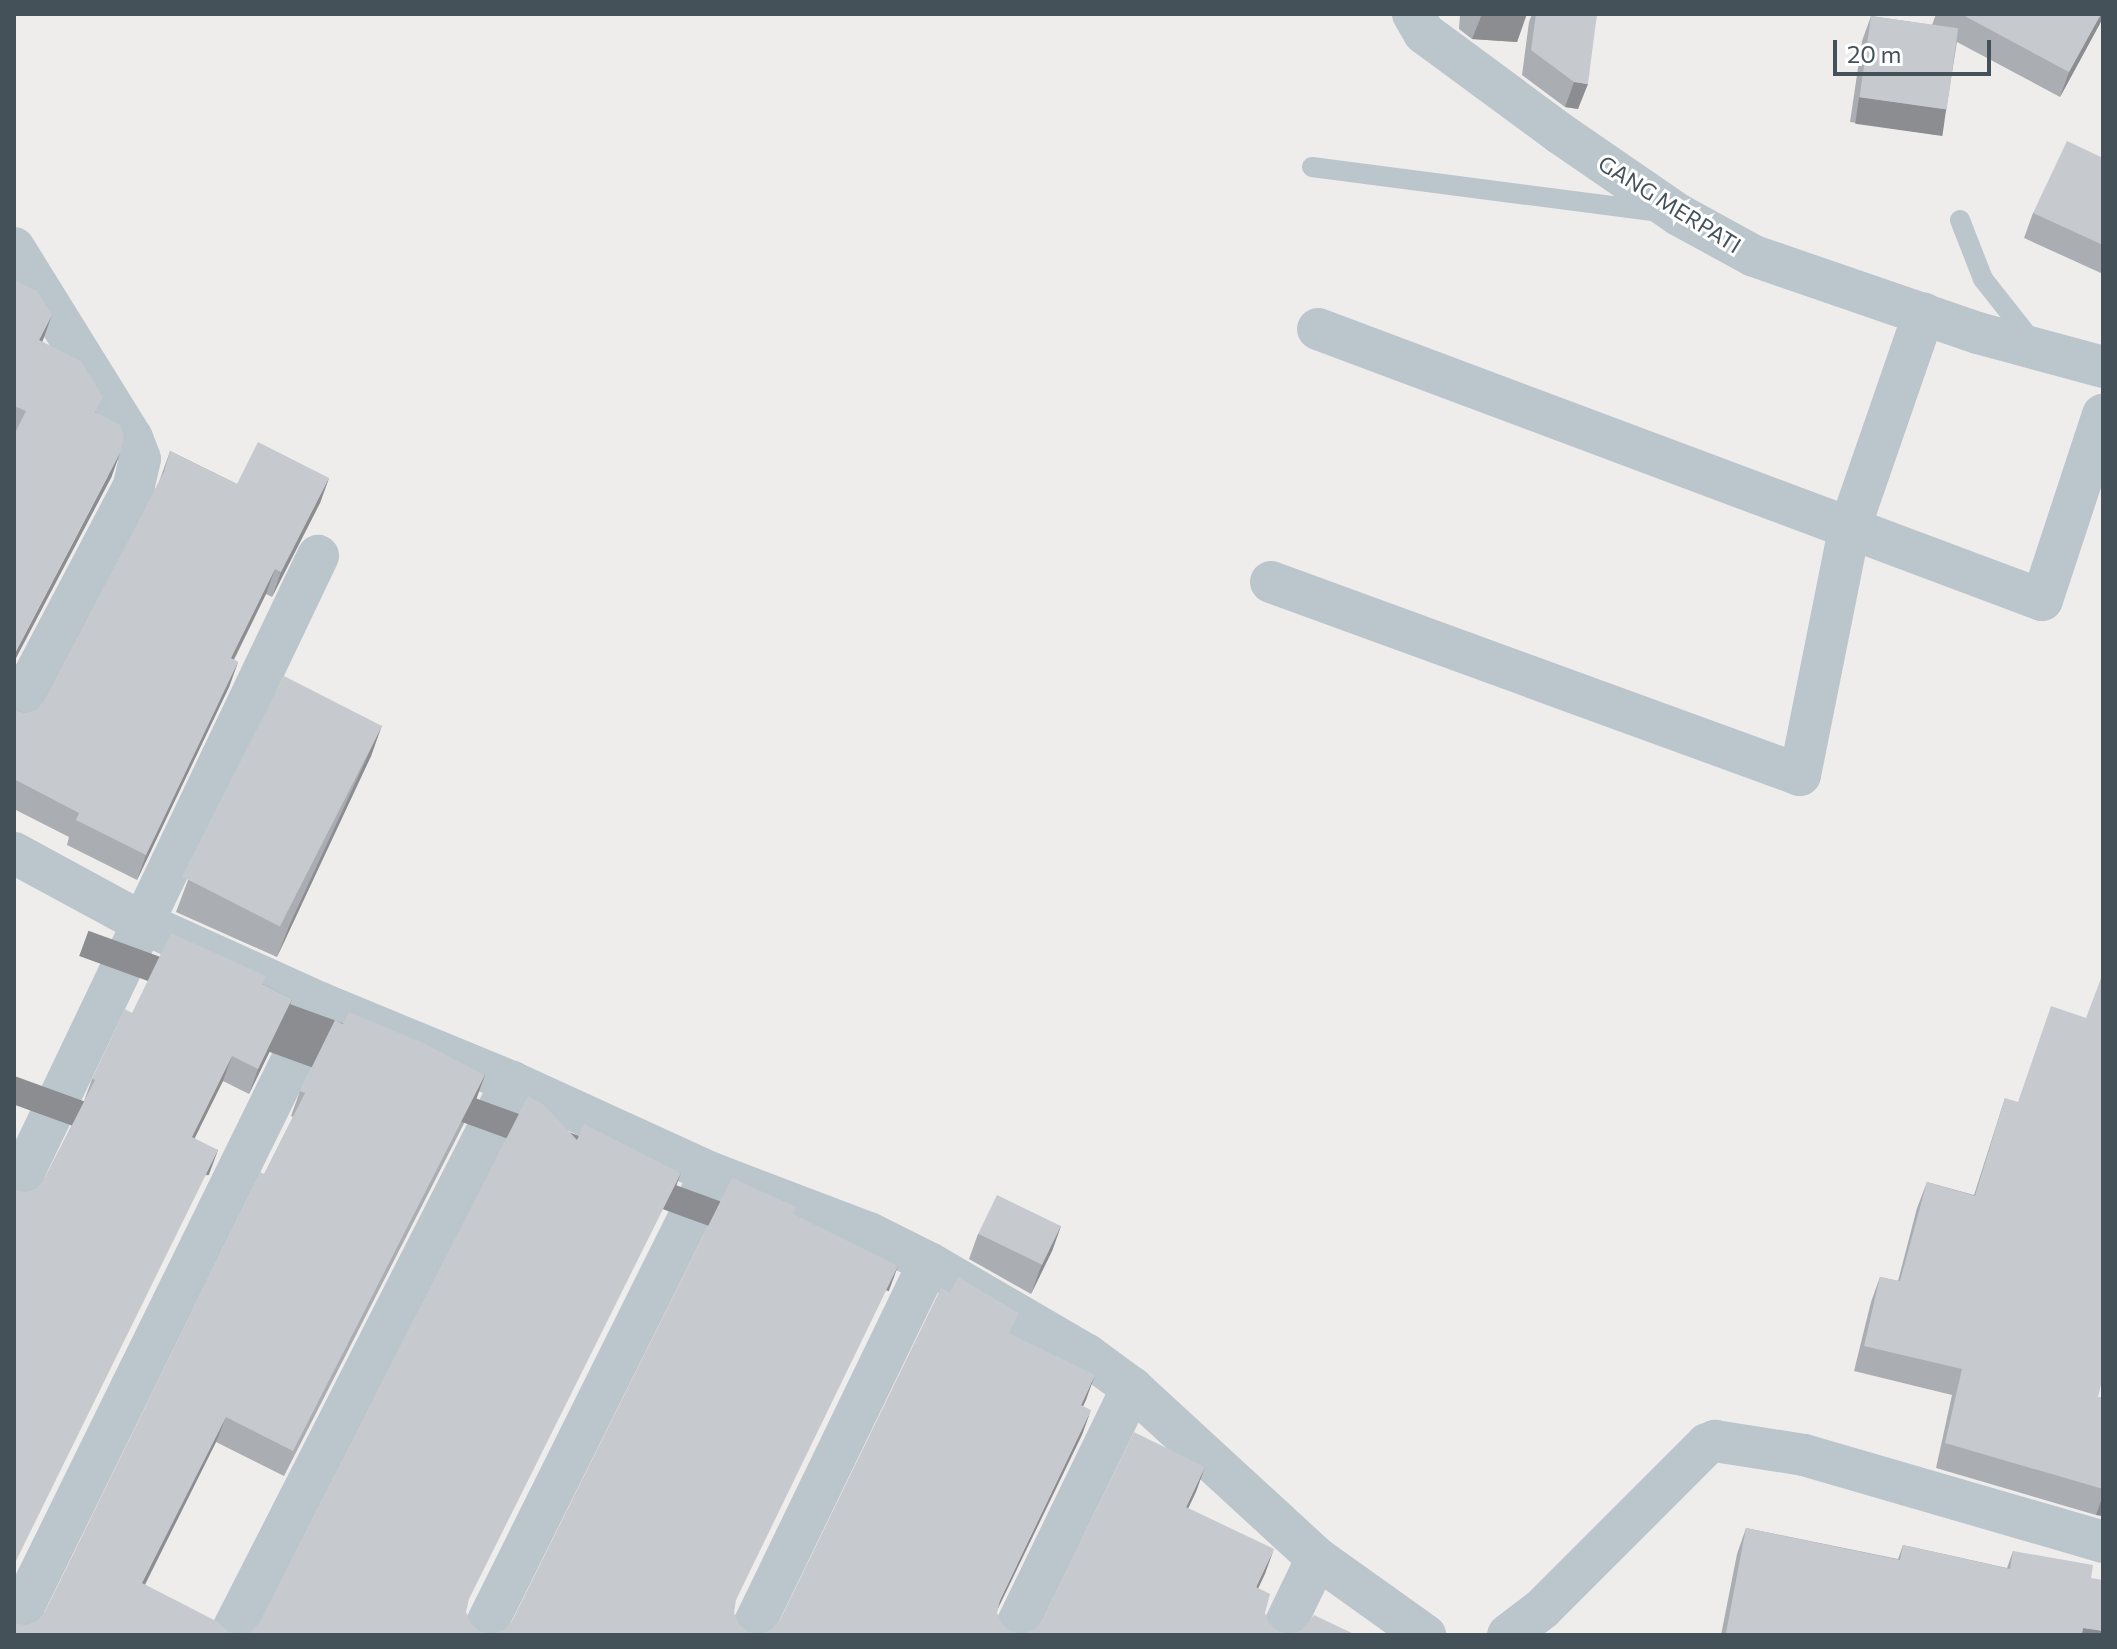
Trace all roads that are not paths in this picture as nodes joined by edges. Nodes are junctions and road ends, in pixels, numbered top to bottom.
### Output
1 (1413, 14) edge
2 (1312, 167) dead end
3 (1679, 215) junction
4 (1960, 220) dead end
5 (14, 248) edge
6 (1924, 314) junction
7 (1318, 329) dead end
8 (2040, 351) junction
9 (2103, 367) edge
10 (2103, 415) edge
11 (1849, 530) junction
12 (318, 556) dead end
13 (1271, 582) dead end
14 (14, 714) edge
15 (14, 853) edge
16 (143, 923) junction
17 (320, 1003) junction
18 (512, 1082) junction
19 (711, 1173) junction
20 (14, 1193) edge
21 (929, 1263) junction
22 (1132, 1388) junction
23 (2103, 1542) edge
24 (1317, 1558) junction
25 (14, 1626) edge
26 (230, 1635) edge
27 (481, 1635) edge
28 (749, 1635) edge
29 (1012, 1635) edge
30 (1280, 1635) edge
31 (1425, 1635) edge
32 (1508, 1635) edge

1 - 3 street, GANG MERPATI
2 - 3 lane
3 - 6 street, GANG MERPATI
4 - 8 lane
5 - 14 street
6 - 8 street, GANG MERPATI
6 - 11 street
7 - 11 street
8 - 9 street, GANG MERPATI
10 - 11 street
11 - 13 street
12 - 16 street
15 - 16 street
16 - 17 street
16 - 20 street
17 - 18 street
17 - 25 street
18 - 19 street
18 - 26 street
19 - 21 street
19 - 27 street
21 - 22 street
21 - 28 street
22 - 24 street
22 - 29 street
23 - 32 street
24 - 30 street
24 - 31 street

